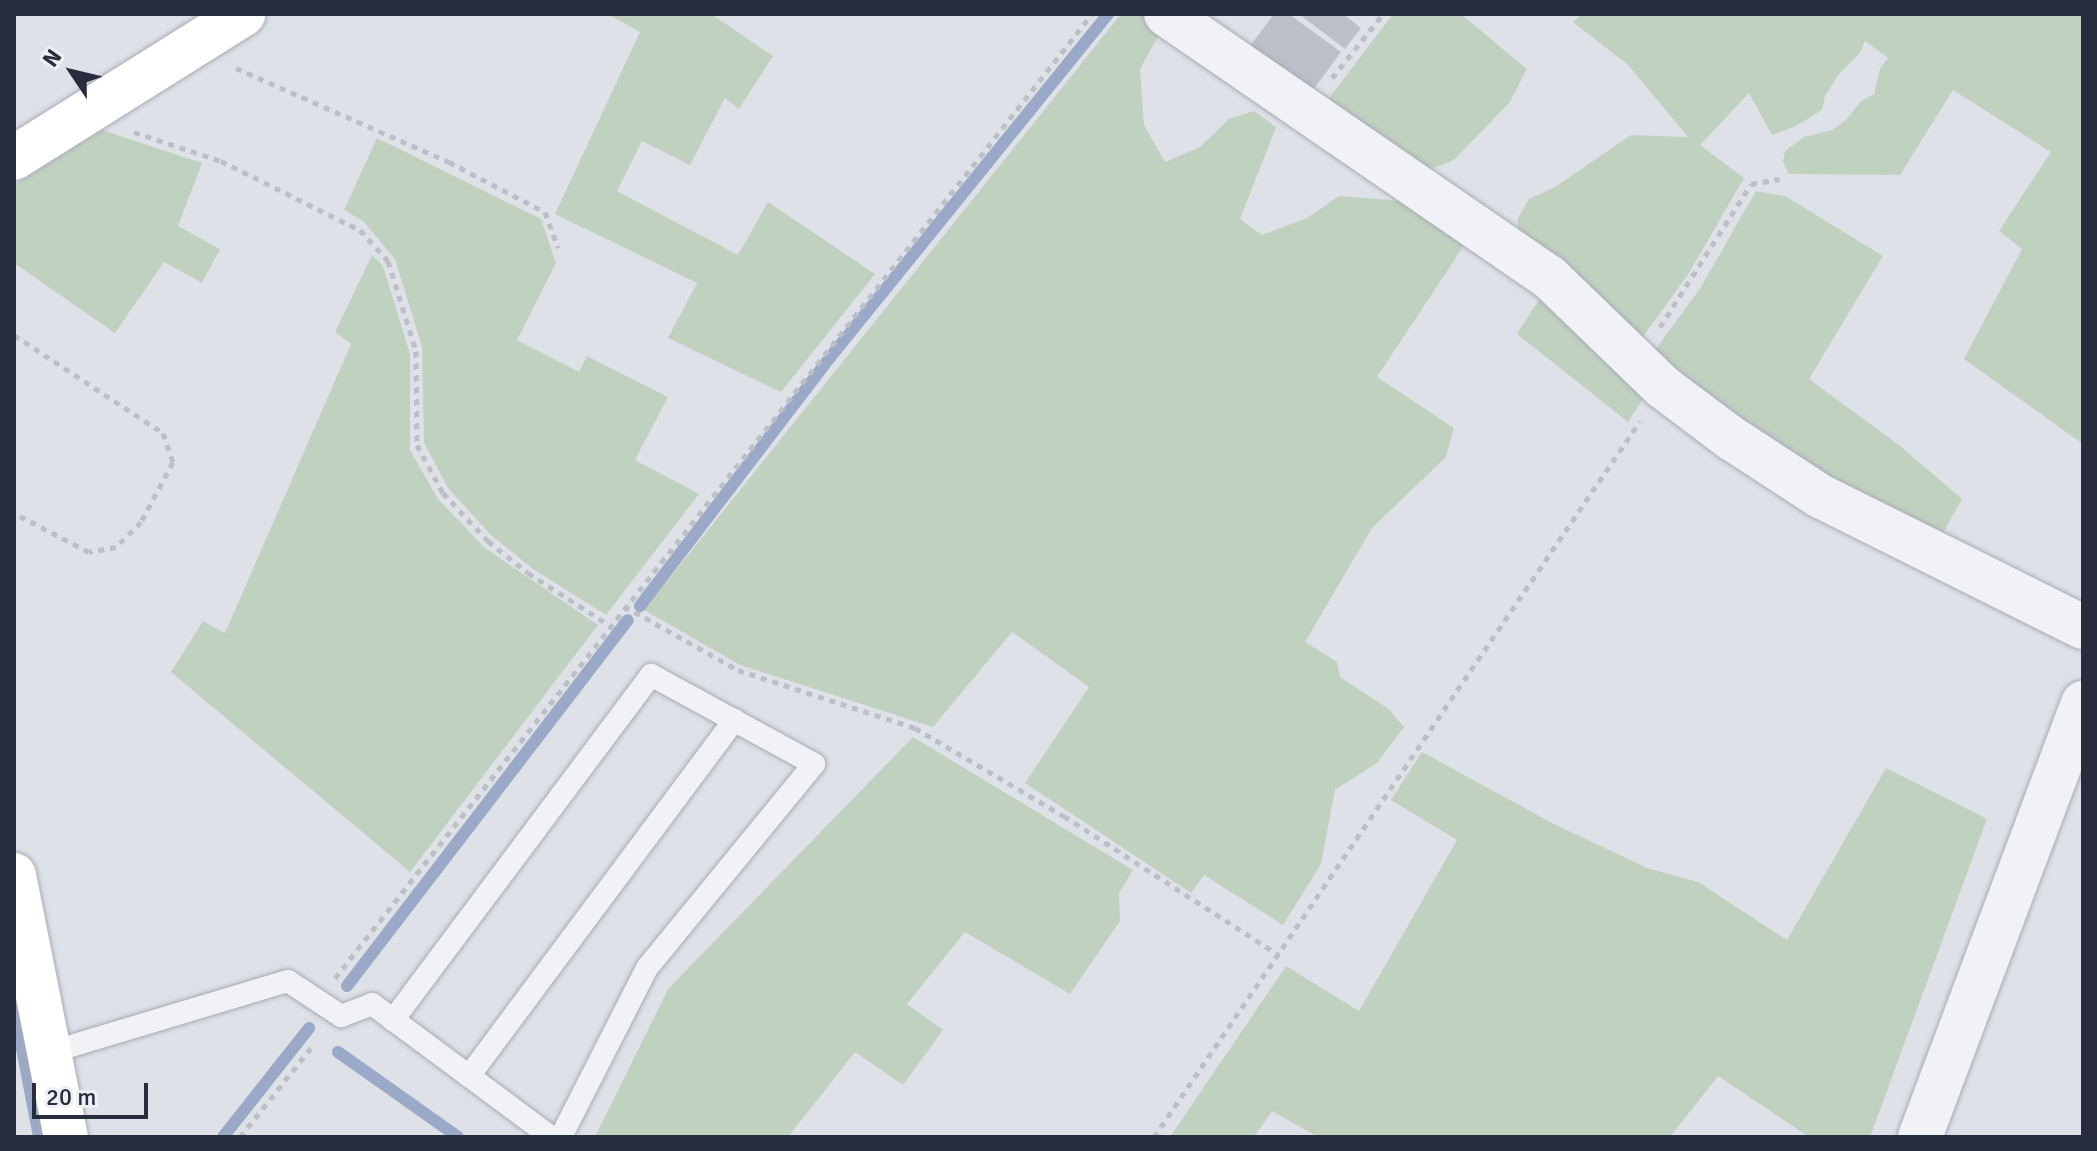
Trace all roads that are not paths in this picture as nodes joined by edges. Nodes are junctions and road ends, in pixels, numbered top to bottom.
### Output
1 (244, 14) edge
2 (1166, 14) edge
3 (14, 158) edge
4 (2083, 627) edge
5 (2083, 703) edge
6 (734, 720) junction
7 (14, 875) edge
8 (393, 1020) junction
9 (51, 1052) junction
10 (469, 1076) junction
11 (66, 1137) edge
12 (551, 1137) edge
13 (561, 1137) edge
14 (1920, 1137) edge

1 - 3 main road
2 - 4 street
5 - 14 street
6 - 8 lane
6 - 10 lane
6 - 13 lane
7 - 9 main road
8 - 9 lane
8 - 10 lane
9 - 11 main road
10 - 12 lane

